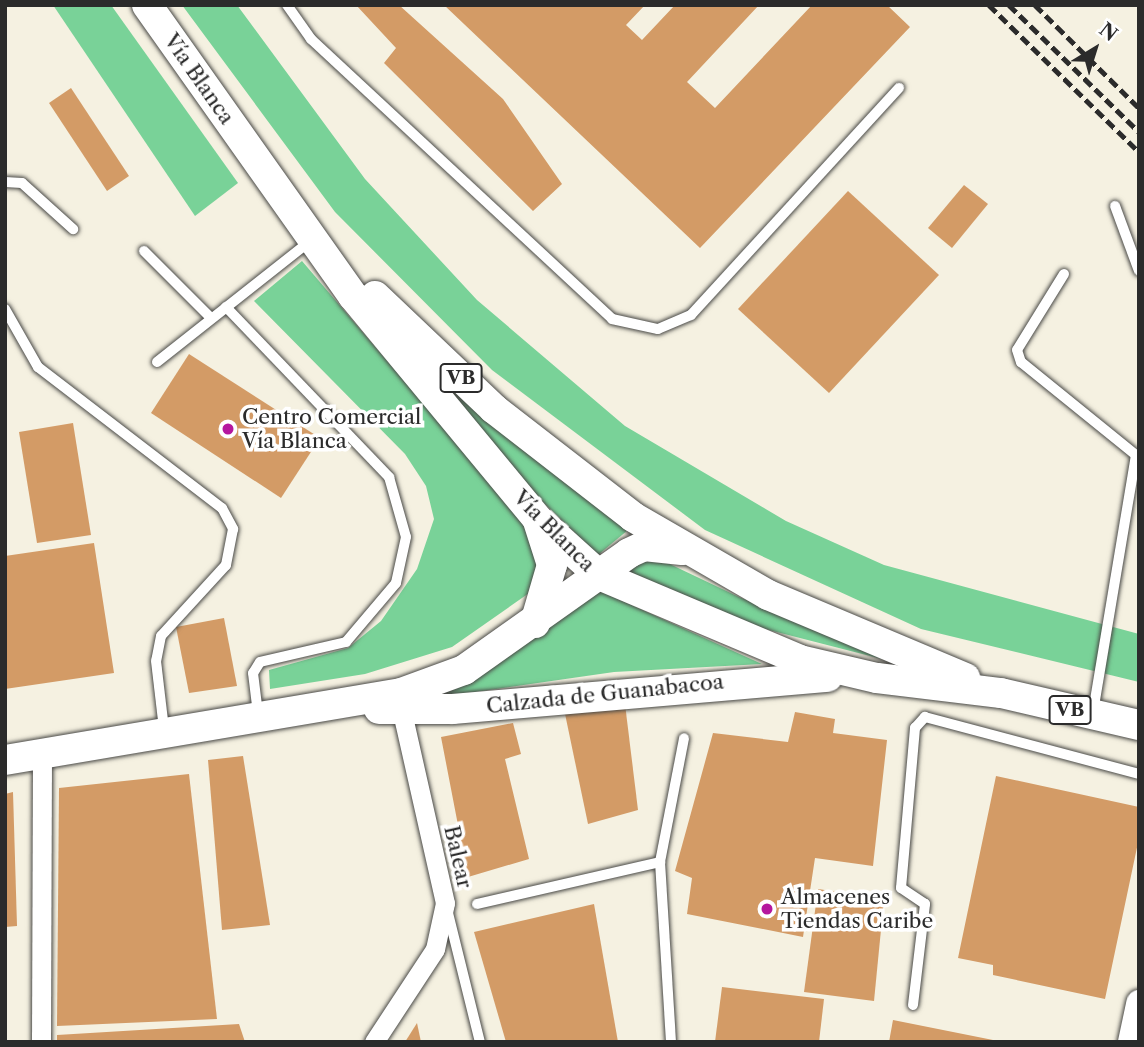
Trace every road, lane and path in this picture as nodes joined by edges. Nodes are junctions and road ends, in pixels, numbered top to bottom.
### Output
1 (147, 5) edge
2 (287, 5) edge
3 (898, 88) dead end
4 (251, 153) junction
5 (5, 182) edge
6 (1115, 206) dead end
7 (73, 229) dead end
8 (310, 240) junction
9 (144, 251) dead end
10 (1139, 271) edge
11 (1063, 274) dead end
12 (226, 307) junction
13 (5, 309) edge
14 (212, 318) junction
15 (157, 362) dead end
16 (1139, 488) edge
17 (1130, 496) junction
18 (538, 520) junction
19 (707, 563) junction
20 (598, 575) junction
21 (535, 623) junction
22 (877, 678) junction
23 (1001, 693) junction
24 (401, 708) junction
25 (333, 709) junction
26 (1092, 715) junction
27 (259, 720) junction
28 (1139, 725) edge
29 (164, 733) junction
30 (684, 738) dead end
31 (42, 752) junction
32 (5, 760) edge
33 (1139, 774) edge
34 (660, 862) junction
35 (445, 903) junction
36 (477, 904) dead end
37 (1139, 1003) edge
38 (913, 1005) dead end
39 (1134, 1036) edge
40 (41, 1042) edge
41 (374, 1042) edge
42 (480, 1042) edge
43 (671, 1042) edge

1 - 4 main road, Vía Blanca / VB
2 - 3 lane
4 - 8 main road, Vía Blanca / VB
4 - 19 main road, Vía Blanca / VB
5 - 7 lane
6 - 10 lane
8 - 12 lane
8 - 18 main road, Vía Blanca / VB
9 - 14 lane
11 - 17 lane
12 - 14 lane
12 - 27 lane
13 - 29 lane
14 - 15 lane
16 - 17 lane
17 - 26 lane
18 - 20 main road, Vía Blanca / VB
18 - 21 main road
19 - 20 main road, Calzada de Guanabacoa
19 - 23 main road, Vía Blanca / VB
20 - 21 main road, Calzada de Guanabacoa
20 - 22 main road, Vía Blanca / VB
21 - 25 main road, Calzada de Guanabacoa
22 - 23 main road, Vía Blanca / VB
22 - 24 main road, Calzada de Guanabacoa
23 - 26 main road, Vía Blanca / VB
24 - 25 main road, Calzada de Guanabacoa
24 - 35 street, Balear
25 - 27 main road, Calzada de Guanabacoa
26 - 28 main road, Vía Blanca / VB
27 - 29 main road, Calzada de Guanabacoa
29 - 31 main road, Calzada de Guanabacoa
30 - 34 lane
31 - 32 main road, Calzada de Guanabacoa
31 - 40 street
33 - 38 lane
34 - 36 lane
34 - 43 lane
35 - 41 street, Balear
35 - 42 lane
37 - 39 street

